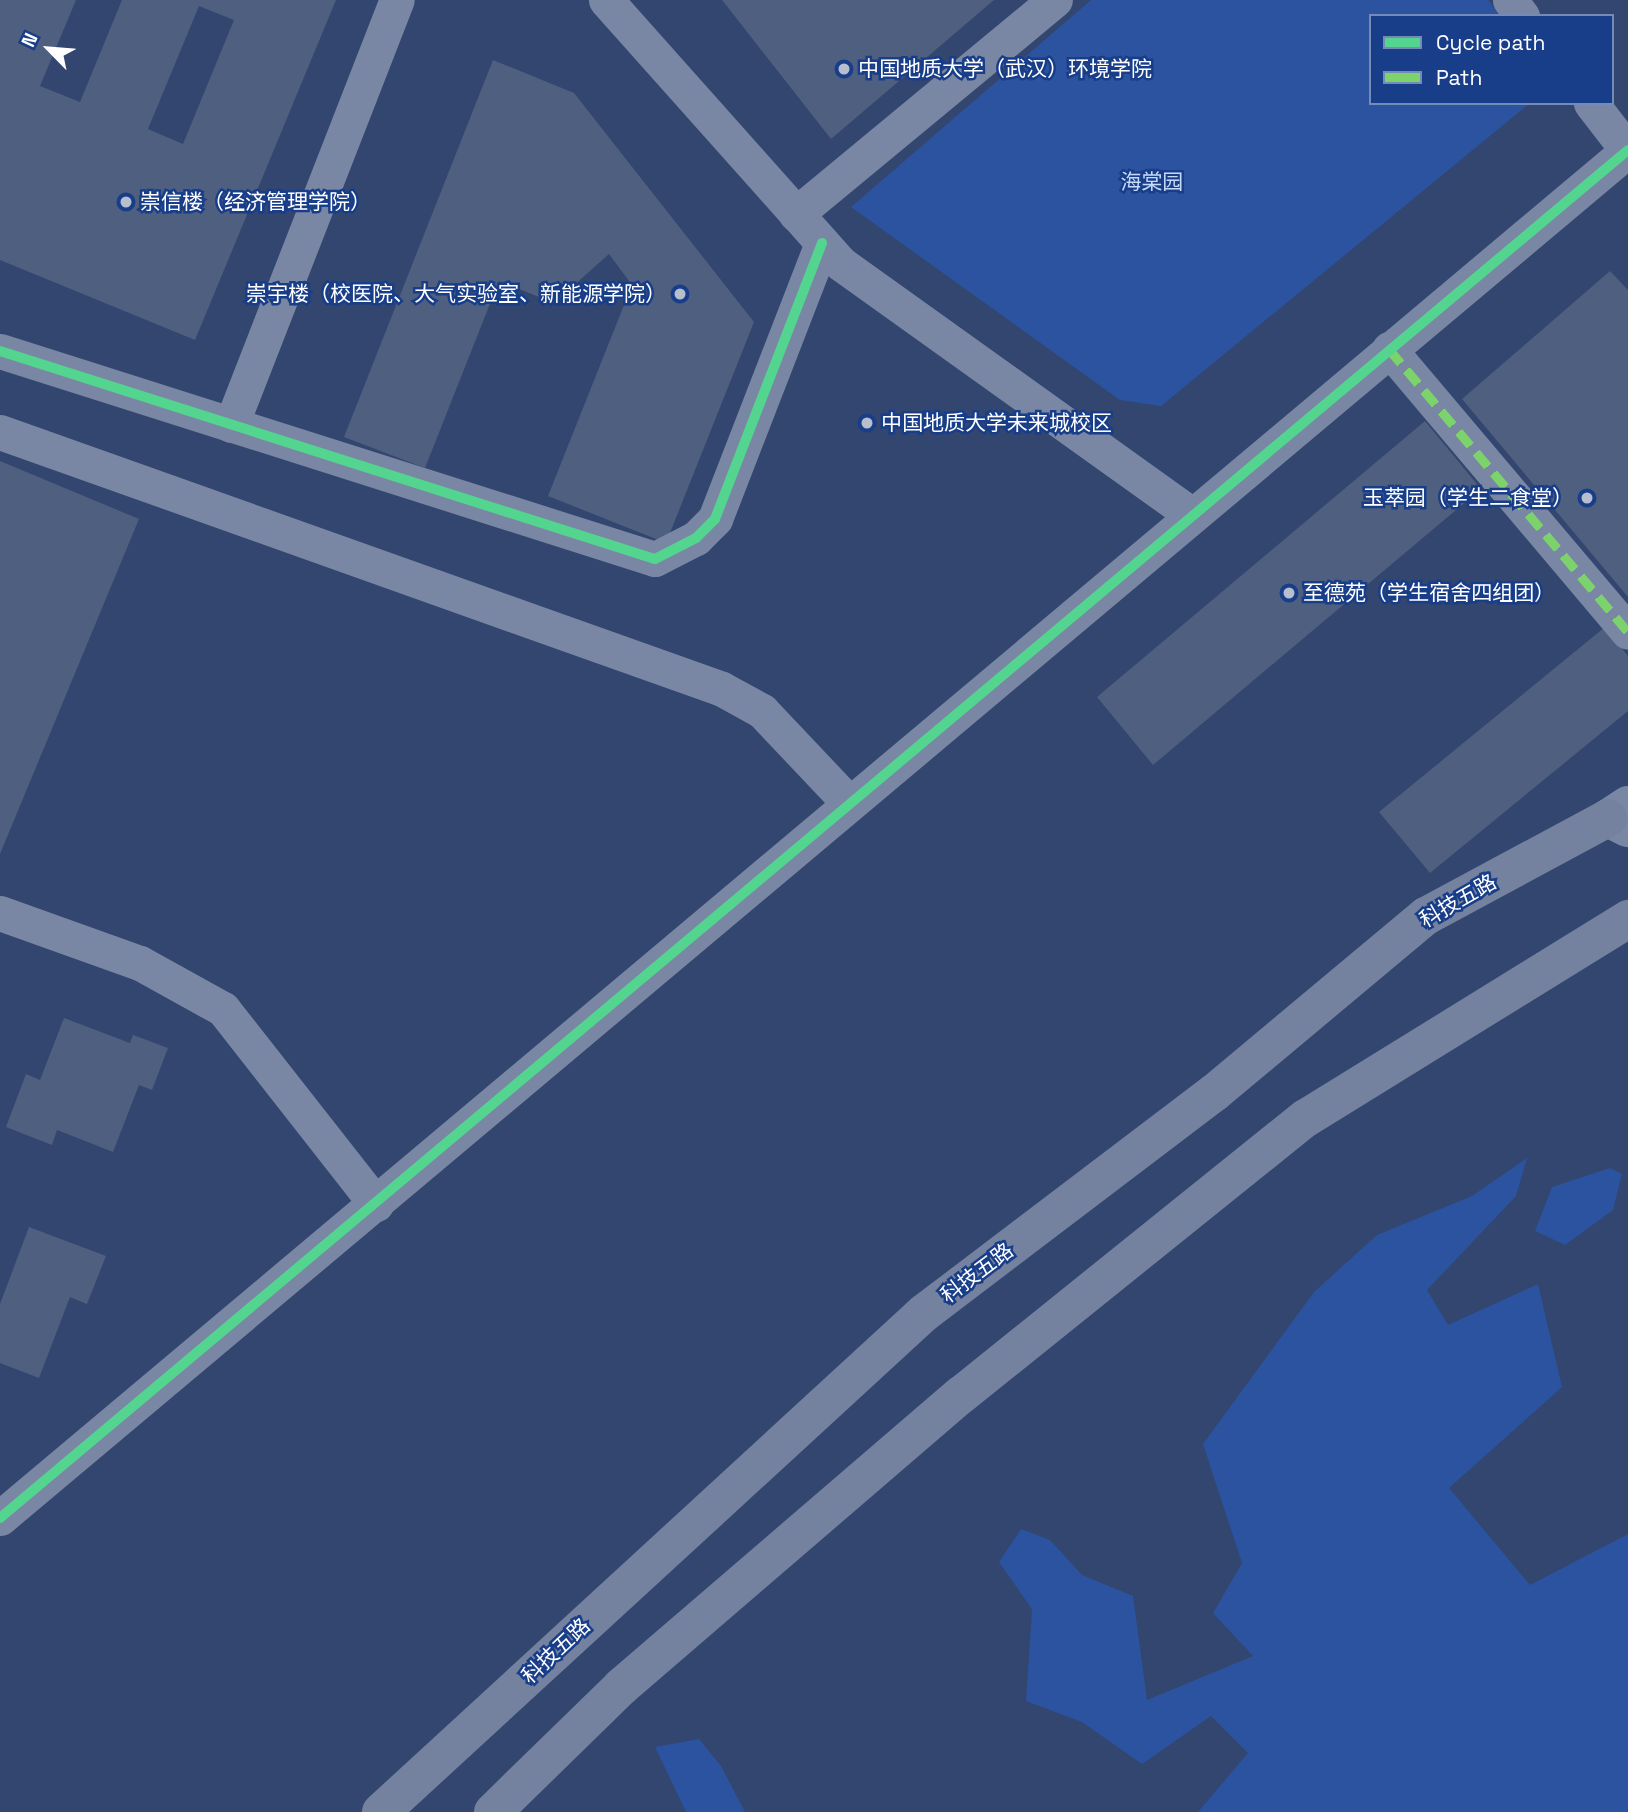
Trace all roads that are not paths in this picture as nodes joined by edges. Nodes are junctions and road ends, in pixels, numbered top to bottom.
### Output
1 (397, 0) edge
2 (606, 0) edge
3 (1055, 0) edge
4 (1593, 105) edge
5 (1628, 150) edge
6 (796, 214) junction
7 (822, 243) junction
8 (1389, 349) junction
9 (0, 351) edge
10 (231, 425) junction
11 (0, 432) edge
12 (1192, 515) junction
13 (1628, 632) edge
14 (849, 803) junction
15 (1621, 817) edge
16 (0, 913) edge
17 (1628, 919) edge
18 (376, 1204) junction
19 (0, 1518) edge
20 (381, 1812) edge
21 (493, 1812) edge

1 - 10 street
2 - 6 street
3 - 6 street
4 - 5 street
5 - 8 street
6 - 7 street
7 - 10 street
7 - 12 street
8 - 12 street
8 - 13 street
9 - 10 street
11 - 14 street
12 - 14 street
14 - 18 street
15 - 20 main road, 科技五路
16 - 18 street
17 - 21 main road
18 - 19 street

